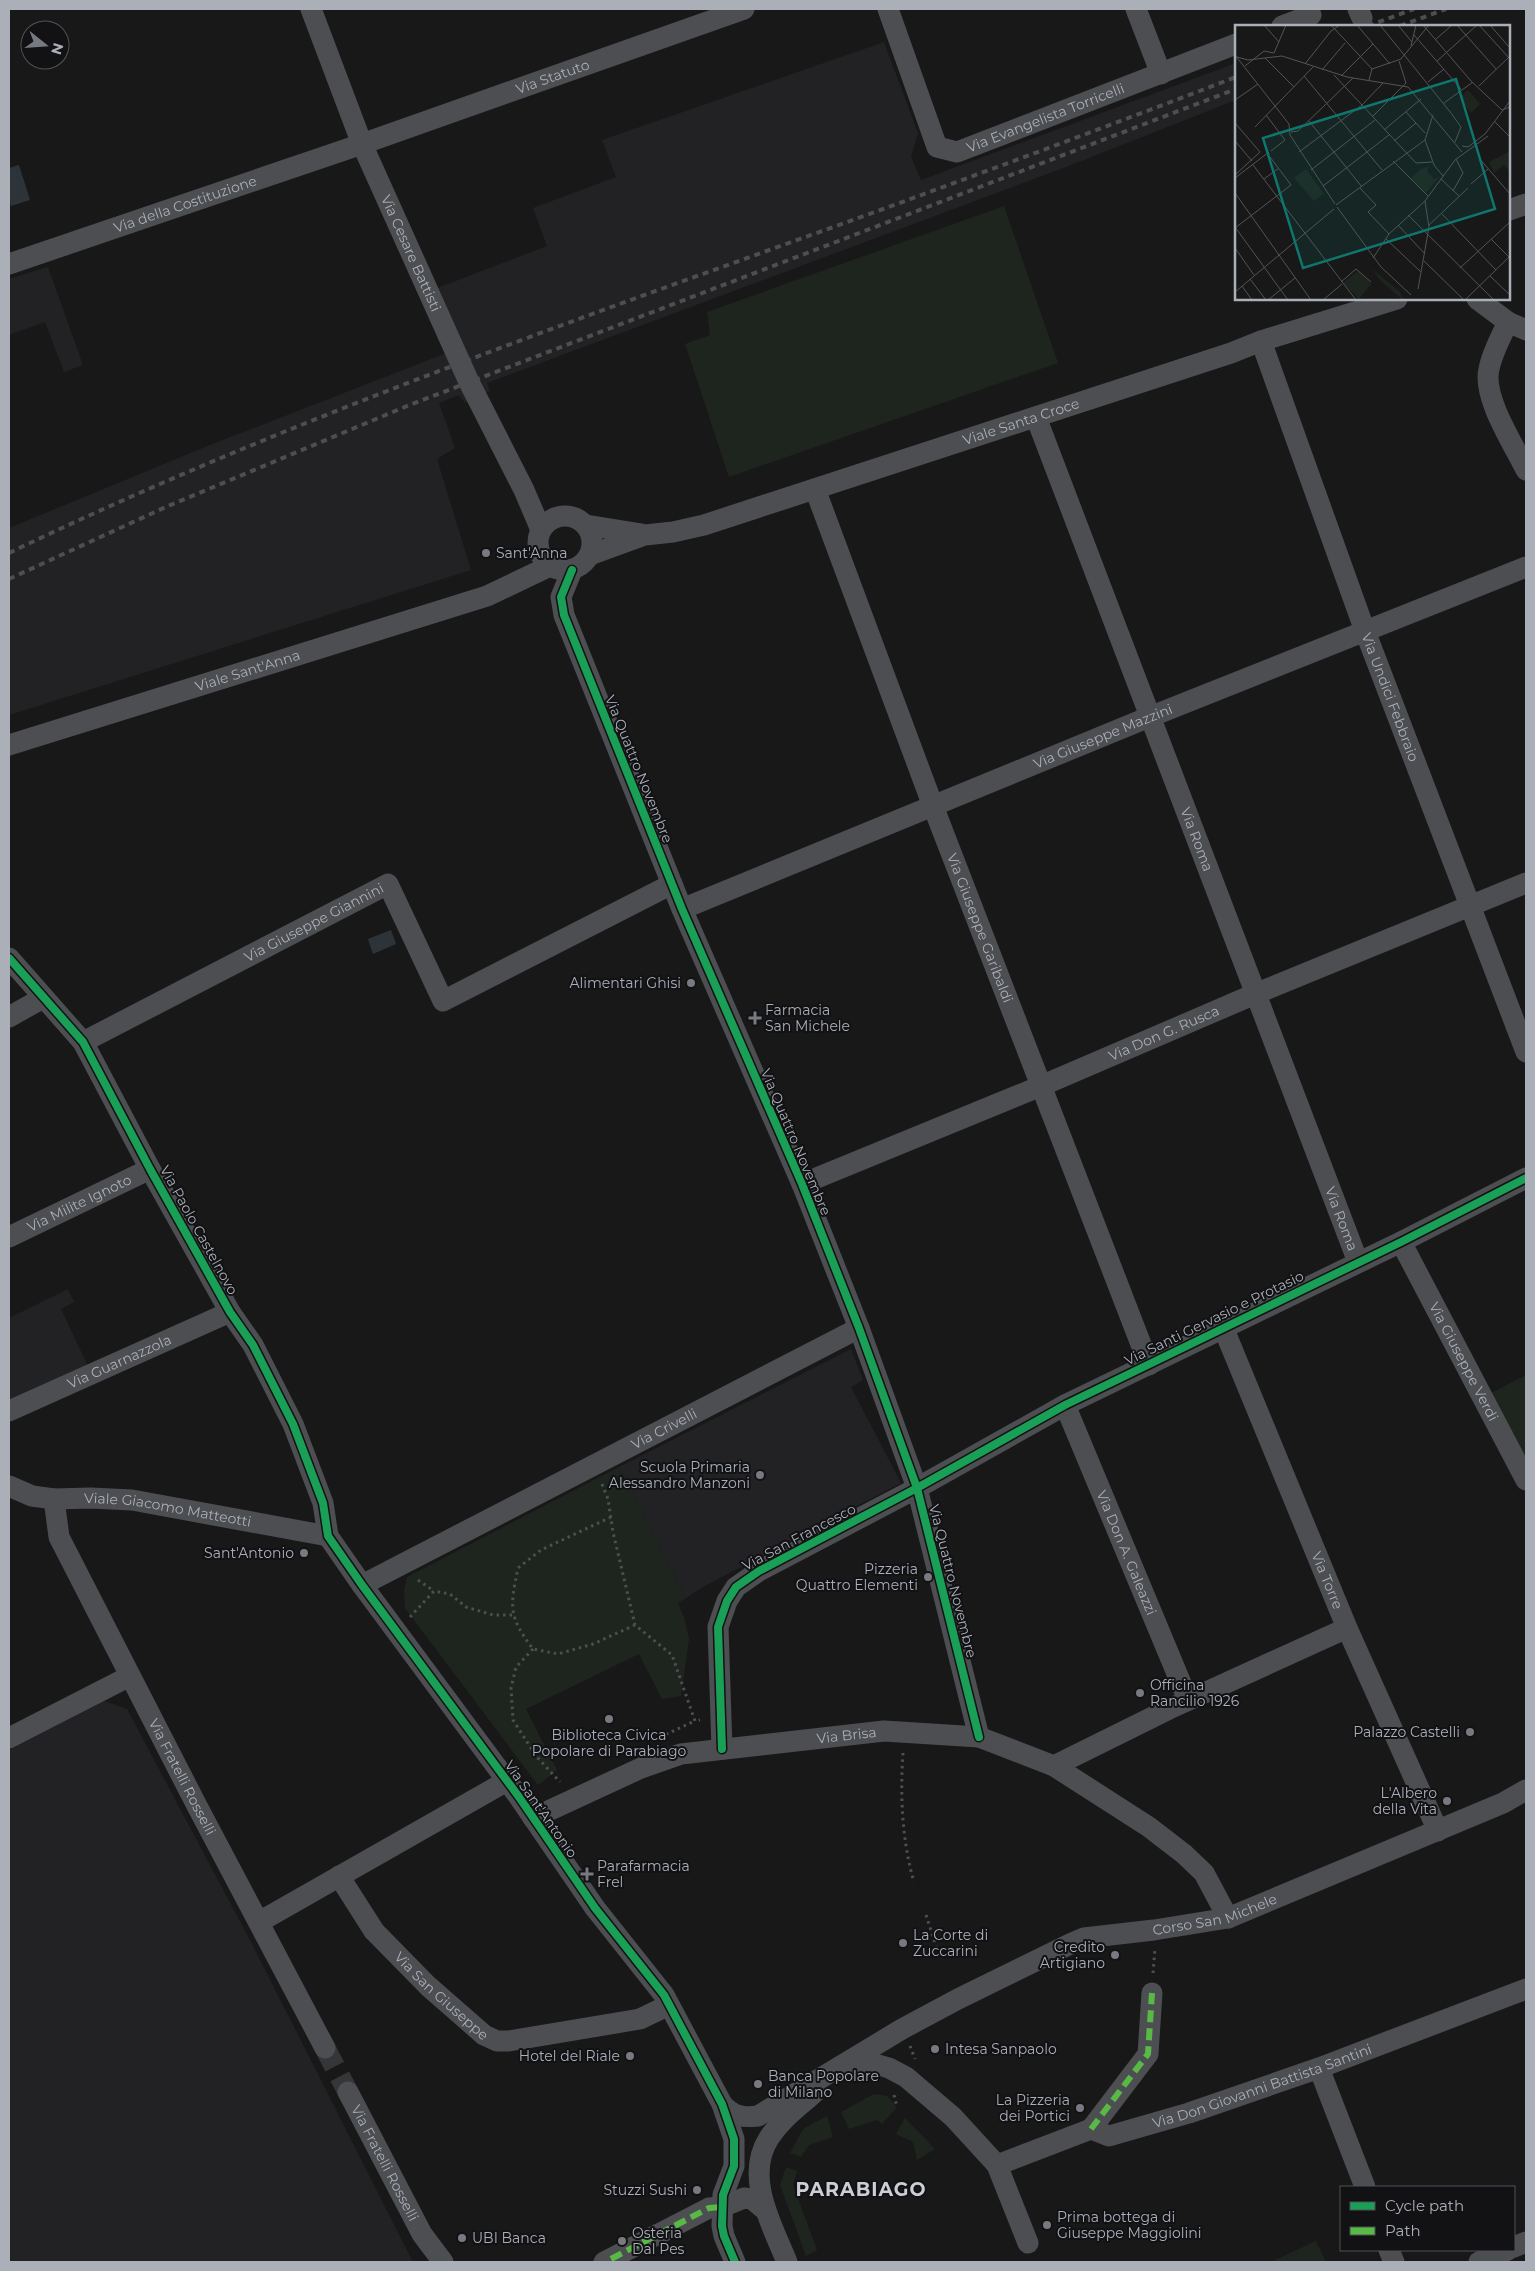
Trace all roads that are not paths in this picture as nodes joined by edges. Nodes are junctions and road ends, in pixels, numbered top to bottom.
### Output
1 (311, 9) edge
2 (744, 9) edge
3 (888, 9) edge
4 (1136, 9) edge
5 (1311, 15) dead end
6 (1285, 25) edge
7 (1235, 44) edge
8 (1161, 74) junction
9 (362, 144) junction
10 (1526, 204) edge
11 (1510, 210) edge
12 (9, 264) edge
13 (1394, 300) edge
14 (1478, 300) edge
15 (1517, 326) edge
16 (1261, 341) junction
17 (1036, 416) junction
18 (1526, 470) edge
19 (815, 489) junction
20 (524, 490) junction
21 (560, 516) junction
22 (586, 525) junction
23 (540, 534) junction
24 (645, 535) junction
25 (590, 555) junction
26 (550, 566) junction
27 (1526, 567) edge
28 (572, 570) junction
29 (487, 596) junction
30 (1365, 632) junction
31 (1150, 717) junction
32 (9, 745) edge
33 (933, 806) junction
34 (1526, 883) edge
35 (672, 884) junction
36 (1470, 906) junction
37 (682, 909) junction
38 (9, 958) edge
39 (1255, 994) junction
40 (43, 998) junction
41 (9, 1017) edge
42 (83, 1042) junction
43 (1526, 1052) edge
44 (1041, 1086) junction
45 (150, 1169) junction
46 (1526, 1178) edge
47 (802, 1184) junction
48 (9, 1237) edge
49 (1401, 1242) junction
50 (1358, 1262) junction
51 (230, 1312) junction
52 (1223, 1327) junction
53 (859, 1328) junction
54 (1149, 1365) junction
55 (1065, 1405) junction
56 (9, 1411) edge
57 (1526, 1480) edge
58 (9, 1486) edge
59 (917, 1488) junction
60 (54, 1499) junction
61 (328, 1536) junction
62 (362, 1585) junction
63 (1346, 1628) junction
64 (130, 1676) junction
65 (1188, 1700) junction
66 (979, 1737) junction
67 (9, 1738) edge
68 (722, 1749) junction
69 (1054, 1766) junction
70 (507, 1781) junction
71 (1526, 1790) edge
72 (533, 1818) junction
73 (1438, 1830) junction
74 (339, 1876) junction
75 (1228, 1918) junction
76 (259, 1922) junction
77 (1526, 1988) edge
78 (1152, 1993) road end
79 (669, 2005) junction
80 (325, 2048) tunnel mouth
81 (845, 2064) junction
82 (1319, 2068) junction
83 (348, 2092) tunnel mouth
84 (722, 2104) junction
85 (1091, 2129) junction
86 (998, 2164) junction
87 (1365, 2186) edge
88 (722, 2207) junction
89 (765, 2210) junction
90 (422, 2234) junction
91 (1028, 2243) dead end
92 (1506, 2251) edge
93 (607, 2261) edge
94 (430, 2262) edge
95 (443, 2262) edge
96 (736, 2262) edge
97 (787, 2262) edge
98 (1479, 2262) edge

1 - 9 street, Via Cesare Battisti
2 - 9 street, Via Statuto
3 - 8 street, Via Evangelista Torricelli
4 - 8 street
5 - 6 street
7 - 8 street, Via Evangelista Torricelli
9 - 12 street, Via della Costituzione
9 - 20 street, Via Cesare Battisti
10 - 11 street
13 - 16 street, Viale Santa Croce
14 - 15 street
15 - 18 street
16 - 17 street, Viale Santa Croce
16 - 30 street, Via Undici Febbraio
17 - 19 street, Viale Santa Croce
17 - 31 street, Via Roma
19 - 24 street, Viale Santa Croce
19 - 33 street, Via Giuseppe Garibaldi
20 - 21 street, Via Cesare Battisti
20 - 23 street, Via Cesare Battisti
21 - 22 street
21 - 23 street
22 - 24 street, Viale Santa Croce
22 - 25 street
23 - 26 street
23 - 29 street, Viale Sant'Anna
24 - 25 street, Viale Santa Croce
25 - 28 street
26 - 28 street
26 - 29 street, Viale Sant'Anna
27 - 30 street, Via Giuseppe Mazzini
28 - 35 street, Via Quattro Novembre
29 - 32 street, Viale Sant'Anna
30 - 31 street, Via Giuseppe Mazzini
30 - 36 street, Via Undici Febbraio
31 - 33 street, Via Giuseppe Mazzini
31 - 39 street, Via Roma
33 - 37 street, Via Giuseppe Mazzini
33 - 44 street, Via Giuseppe Garibaldi
34 - 36 street, Via Don G. Rusca
35 - 37 street, Via Quattro Novembre
35 - 42 street, Via Giuseppe Giannini
36 - 39 street, Via Don G. Rusca
36 - 43 street, Via Undici Febbraio
37 - 47 street, Via Quattro Novembre
38 - 40 street, Via Paolo Castelnovo
39 - 44 street, Via Don G. Rusca
39 - 50 street, Via Roma
40 - 41 street
40 - 42 street, Via Paolo Castelnovo
42 - 45 street, Via Paolo Castelnovo
44 - 47 street, Via Don G. Rusca
44 - 54 street, Via Giuseppe Garibaldi
45 - 48 street, Via Milite Ignoto
45 - 51 street, Via Paolo Castelnovo
46 - 49 street, Via Santi Gervasio e Protasio
47 - 53 street, Via Quattro Novembre
49 - 50 street, Via Santi Gervasio e Protasio
49 - 57 street, Via Giuseppe Verdi
50 - 52 street, Via Santi Gervasio e Protasio
51 - 56 street, Via Guarnazzola
51 - 61 street, Via Paolo Castelnovo
52 - 54 street, Via Santi Gervasio e Protasio
52 - 63 street, Via Torre
53 - 59 street, Via Quattro Novembre
53 - 62 street, Via Crivelli
54 - 55 street, Via Santi Gervasio e Protasio
55 - 59 street, Via Santi Gervasio e Protasio
55 - 65 street, Via Don A. Galeazzi
58 - 60 street, Viale Giacomo Matteotti
59 - 66 street, Via Quattro Novembre
59 - 68 street, Via San Francesco
60 - 61 street, Viale Giacomo Matteotti
60 - 64 street, Via Fratelli Rosselli
61 - 62 street, Via Sant'Antonio
62 - 70 street, Via Sant'Antonio
63 - 65 street
63 - 73 street, Via Torre
64 - 67 street
64 - 76 street, Via Fratelli Rosselli
65 - 69 street
66 - 68 street, Via Brisa
66 - 69 street, Via Brisa
68 - 72 street, Via Brisa
69 - 75 street, Via Brisa
70 - 72 street, Via Sant'Antonio
70 - 74 street
71 - 73 street, Corso San Michele
72 - 79 street, Via Sant'Antonio
73 - 75 street, Corso San Michele
74 - 76 street
74 - 79 street, Via San Giuseppe
75 - 81 street, Corso San Michele
76 - 80 street, Via Fratelli Rosselli
77 - 82 street, Via Don Giovanni Battista Santini
78 - 85 street
79 - 84 street, Via Sant'Antonio
81 - 84 street
81 - 86 street
81 - 89 street
82 - 85 street, Via Don Giovanni Battista Santini
82 - 87 street
83 - 90 street, Via Fratelli Rosselli
84 - 88 street, Via Sant'Antonio
85 - 86 street
86 - 91 street
88 - 89 street
88 - 93 street
88 - 96 street, Via Sant'Antonio
89 - 97 street
90 - 94 street, Via Fratelli Rosselli
90 - 95 street, Via Fratelli Rosselli
92 - 98 street

